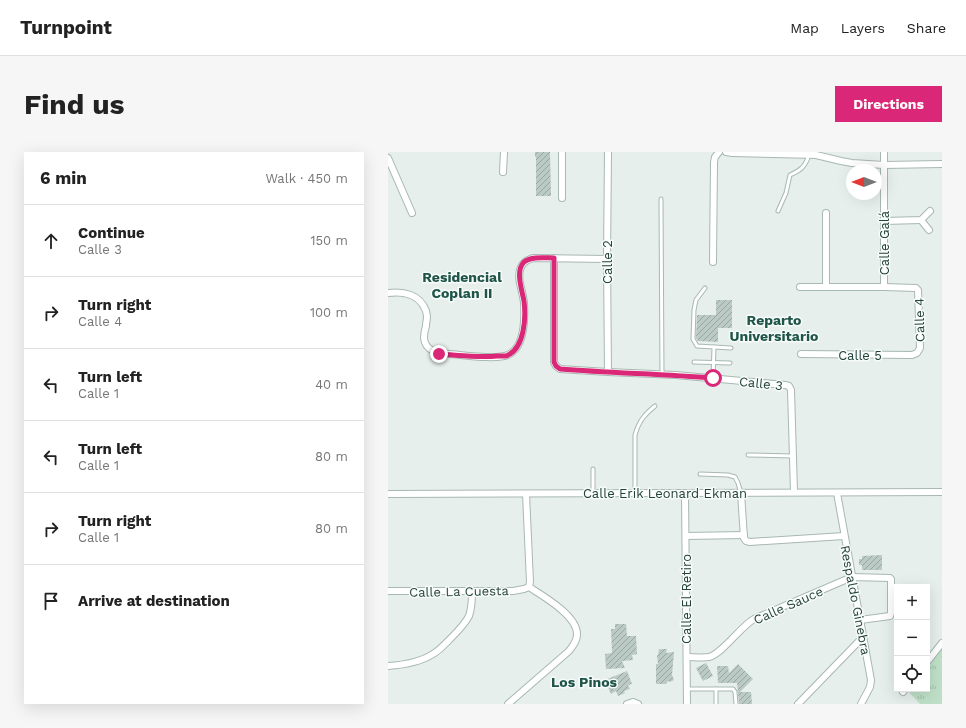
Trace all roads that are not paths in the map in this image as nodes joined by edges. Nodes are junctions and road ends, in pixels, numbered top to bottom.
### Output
1 (504, 152) edge
2 (562, 152) edge
3 (608, 152) edge
4 (719, 152) edge
5 (726, 152) edge
6 (884, 152) edge
7 (816, 153) edge
8 (809, 155) junction
9 (388, 158) edge
10 (884, 164) junction
11 (942, 164) edge
12 (503, 172) dead end
13 (562, 198) dead end
14 (661, 199) dead end
15 (778, 211) dead end
16 (930, 211) dead end
17 (412, 213) dead end
18 (826, 213) dead end
19 (921, 220) junction
20 (884, 221) junction
21 (929, 230) dead end
22 (554, 258) junction
23 (607, 259) junction
24 (713, 262) dead end
25 (800, 287) dead end
26 (826, 287) junction
27 (884, 287) junction
28 (705, 288) dead end
29 (388, 293) edge
30 (714, 347) junction
31 (731, 348) dead end
32 (918, 353) joint
33 (801, 354) dead end
34 (694, 362) dead end
35 (714, 362) junction
36 (730, 363) dead end
37 (608, 372) junction
38 (662, 374) junction
39 (713, 378) junction
40 (655, 406) dead end
41 (748, 456) dead end
42 (793, 456) junction
43 (593, 469) dead end
44 (700, 474) dead end
45 (794, 492) junction
46 (942, 492) edge
47 (593, 493) junction
48 (635, 493) junction
49 (686, 493) junction
50 (740, 493) junction
51 (837, 493) junction
52 (388, 494) edge
53 (526, 494) junction
54 (686, 536) junction
55 (844, 536) junction
56 (745, 538) junction
57 (852, 577) junction
58 (529, 587) junction
59 (388, 591) edge
60 (472, 591) junction
61 (860, 620) junction
62 (863, 637) junction
63 (942, 643) edge
64 (687, 657) junction
65 (930, 658) edge
66 (388, 666) edge
67 (687, 689) junction
68 (716, 689) junction
69 (508, 704) edge
70 (627, 704) edge
71 (638, 704) edge
72 (687, 704) edge
73 (716, 704) edge
74 (736, 704) edge
75 (798, 704) edge
76 (861, 704) edge

1 - 12 street
2 - 13 street
3 - 23 street, Calle 2
4 - 24 street
5 - 8 street
6 - 10 street, Calle Galá
7 - 8 street
7 - 10 street
8 - 15 lane
9 - 17 street
10 - 11 street
10 - 20 street, Calle Galá
14 - 38 lane
16 - 19 street
18 - 26 street
19 - 20 street
19 - 21 street
20 - 27 street, Calle Galá
22 - 23 street
22 - 29 street
22 - 37 street, Calle 3
23 - 37 street, Calle 2
25 - 26 street
26 - 27 street
27 - 32 street, Calle 4
28 - 30 lane
30 - 31 lane
30 - 35 lane
32 - 33 street, Calle 5
34 - 35 lane
35 - 36 lane
35 - 39 lane
37 - 38 street, Calle 3
38 - 39 street, Calle 3
39 - 42 street, Calle 3
40 - 48 lane
41 - 42 lane
42 - 45 street, Calle 3
43 - 47 lane
44 - 50 lane
45 - 50 street, Calle Erik Leonard Ekman
45 - 51 street, Calle Erik Leonard Ekman
46 - 51 street, Calle Erik Leonard Ekman
47 - 48 street, Calle Erik Leonard Ekman
47 - 53 street, Calle Erik Leonard Ekman
48 - 49 street, Calle Erik Leonard Ekman
49 - 50 street, Calle Erik Leonard Ekman
49 - 54 street, Calle El Retiro
50 - 56 street
51 - 55 street, Respaldo Ginebra
52 - 53 street, Calle Erik Leonard Ekman
53 - 58 street
54 - 56 street
54 - 64 street, Calle El Retiro
55 - 56 street
55 - 57 street, Respaldo Ginebra
57 - 61 street, Respaldo Ginebra
57 - 61 street
57 - 64 street, Calle Sauce
58 - 60 street, Calle La Cuesta
58 - 69 street
59 - 60 street, Calle La Cuesta
60 - 66 street
61 - 62 street, Respaldo Ginebra
62 - 75 street
62 - 76 street, Respaldo Ginebra
63 - 65 street
64 - 67 street, Calle El Retiro
67 - 68 lane
67 - 72 street, Calle El Retiro
68 - 73 lane
68 - 74 lane
70 - 71 street

